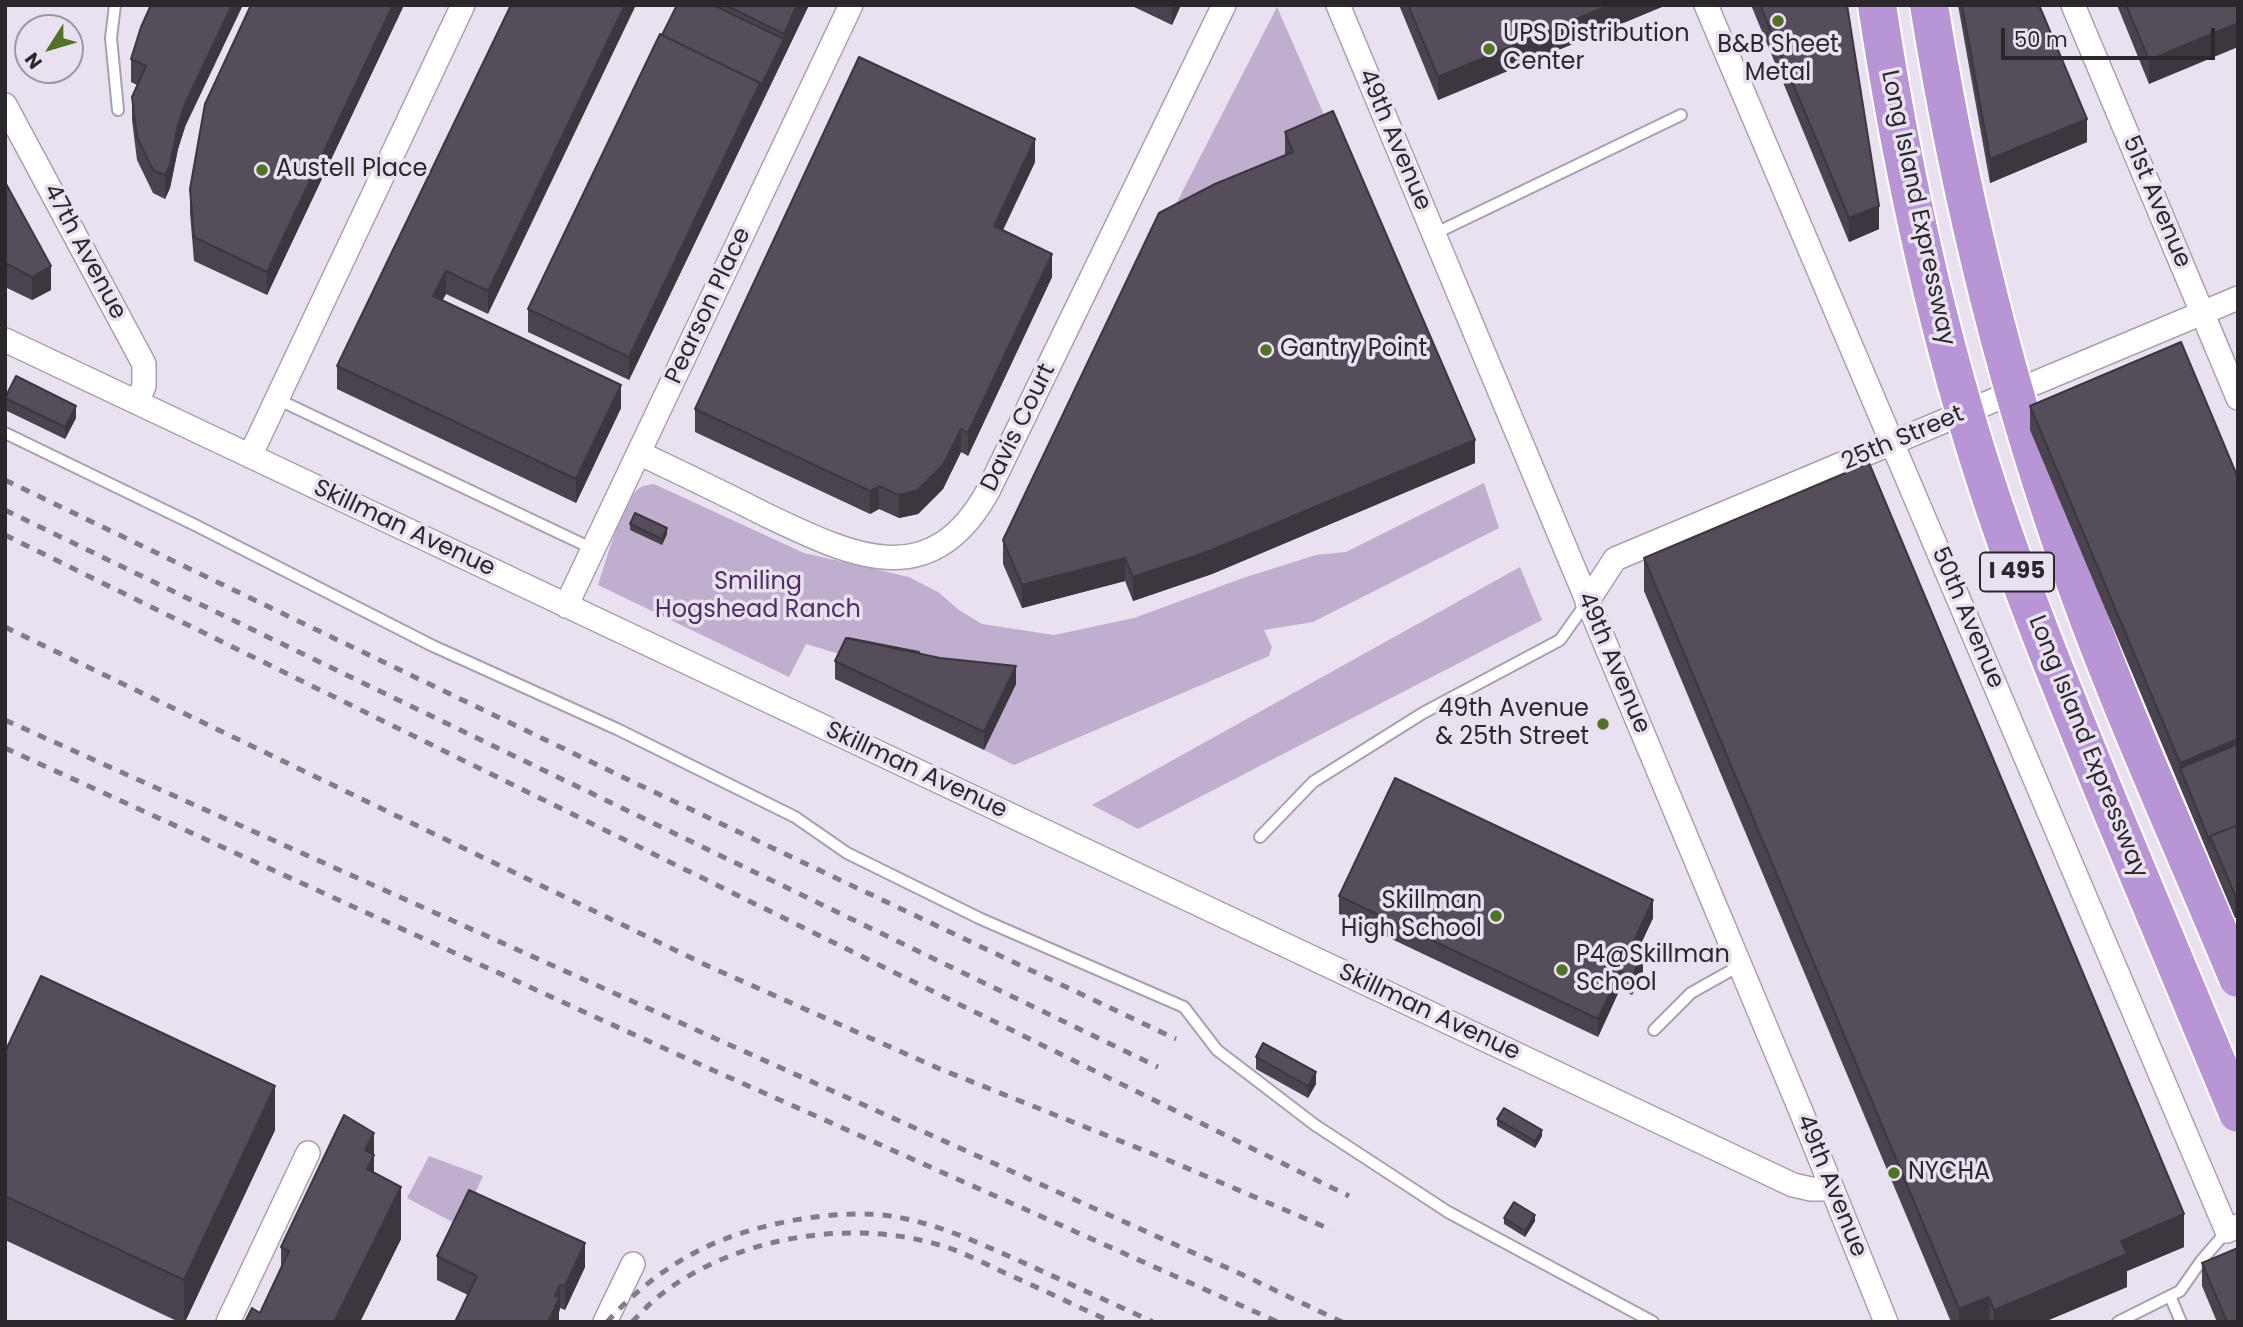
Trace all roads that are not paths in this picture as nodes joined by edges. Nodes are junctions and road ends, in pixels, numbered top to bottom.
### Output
1 (115, 5) edge
2 (463, 5) edge
3 (851, 5) edge
4 (1224, 5) edge
5 (1338, 5) edge
6 (1706, 5) edge
7 (1877, 5) edge
8 (1929, 5) edge
9 (2073, 5) edge
10 (5, 105) edge
11 (118, 110) dead end
12 (1682, 115) dead end
13 (1434, 234) junction
14 (2238, 299) edge
15 (2202, 313) junction
16 (5, 340) edge
17 (276, 398) junction
18 (2238, 398) edge
19 (137, 402) junction
20 (5, 433) edge
21 (1892, 443) junction
22 (639, 453) junction
23 (250, 456) junction
24 (593, 549) junction
25 (1587, 602) junction
26 (566, 606) junction
27 (1261, 837) dead end
28 (1739, 966) junction
29 (2238, 978) edge
30 (1654, 1030) dead end
31 (2238, 1113) edge
32 (308, 1153) dead end
33 (1831, 1189) junction
34 (2232, 1228) edge
35 (633, 1264) dead end
36 (2170, 1296) junction
37 (228, 1322) edge
38 (605, 1322) edge
39 (1653, 1322) edge
40 (1886, 1322) edge
41 (2118, 1322) edge
42 (2181, 1322) edge

1 - 11 lane
2 - 17 street
3 - 22 street, Pearson Place
4 - 22 street, Davis Court
5 - 13 street, 49th Avenue
6 - 21 street, 50th Avenue
7 - 31 highway, Long Island Expressway / I 495, bridge
8 - 29 highway, Long Island Expressway / I 495, bridge
9 - 15 street, 51st Avenue
10 - 19 street, 47th Avenue
12 - 13 lane
13 - 25 street, 49th Avenue
14 - 15 street, 25th Street
15 - 18 street, 51st Avenue
15 - 21 street, 25th Street
16 - 19 street, Skillman Avenue
17 - 23 street
17 - 24 lane
19 - 23 street, Skillman Avenue
20 - 39 lane
21 - 25 street, 25th Street
21 - 34 street, 50th Avenue
22 - 24 street, Pearson Place
23 - 26 street, Skillman Avenue
24 - 26 street, Pearson Place
25 - 27 lane
25 - 28 street, 49th Avenue
26 - 33 street, Skillman Avenue
28 - 30 lane
28 - 33 street, 49th Avenue
32 - 37 street
33 - 40 street, 49th Avenue
34 - 36 lane
35 - 38 street
36 - 41 lane
36 - 42 lane

